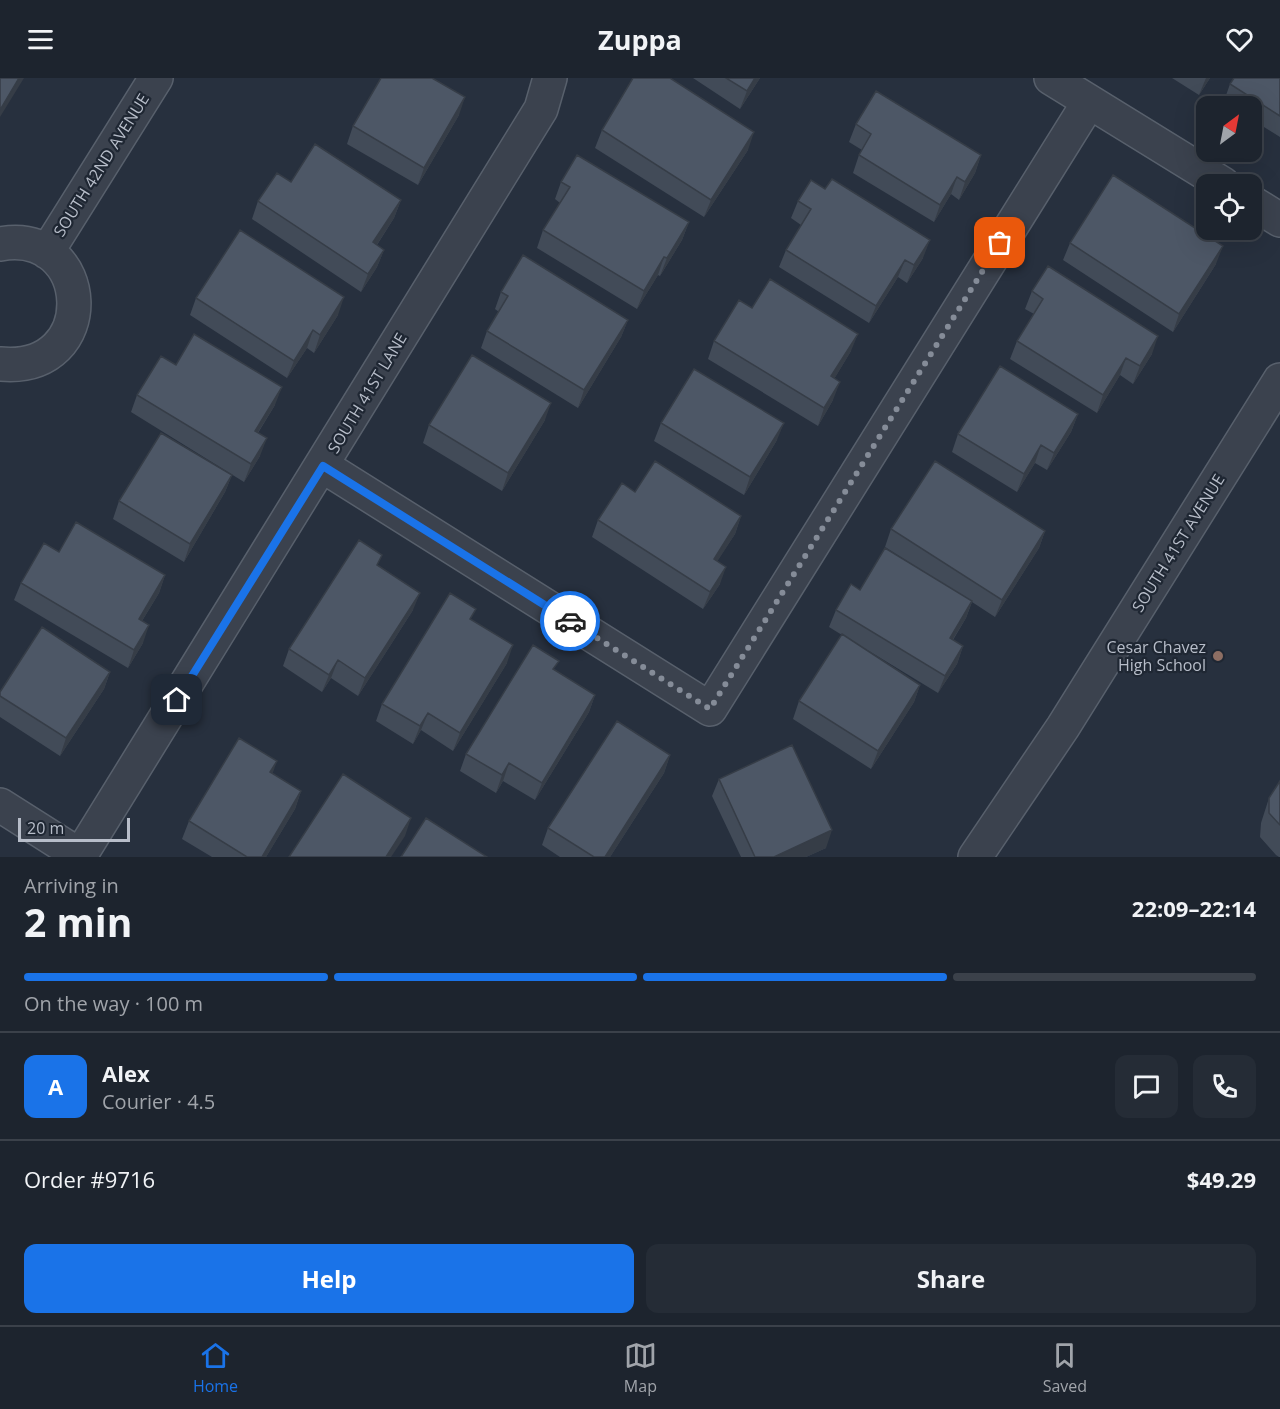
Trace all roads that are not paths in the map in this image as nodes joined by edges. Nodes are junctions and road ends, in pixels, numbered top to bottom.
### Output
1 (156, 78) edge
2 (550, 78) edge
3 (1051, 78) edge
4 (1089, 102) junction
5 (1207, 174) edge
6 (1262, 209) edge
7 (1280, 220) edge
8 (0, 244) edge
9 (47, 252) junction
10 (0, 364) edge
11 (1280, 380) edge
12 (323, 466) junction
13 (0, 805) edge
14 (81, 856) edge
15 (975, 857) edge

1 - 9 street, SOUTH 42ND AVENUE
2 - 12 street, SOUTH 41ST LANE
3 - 4 street
4 - 5 street
4 - 12 street
6 - 7 street
8 - 9 street
9 - 10 street
11 - 15 street, SOUTH 41ST AVENUE
12 - 14 street, SOUTH 41ST LANE
13 - 14 street

